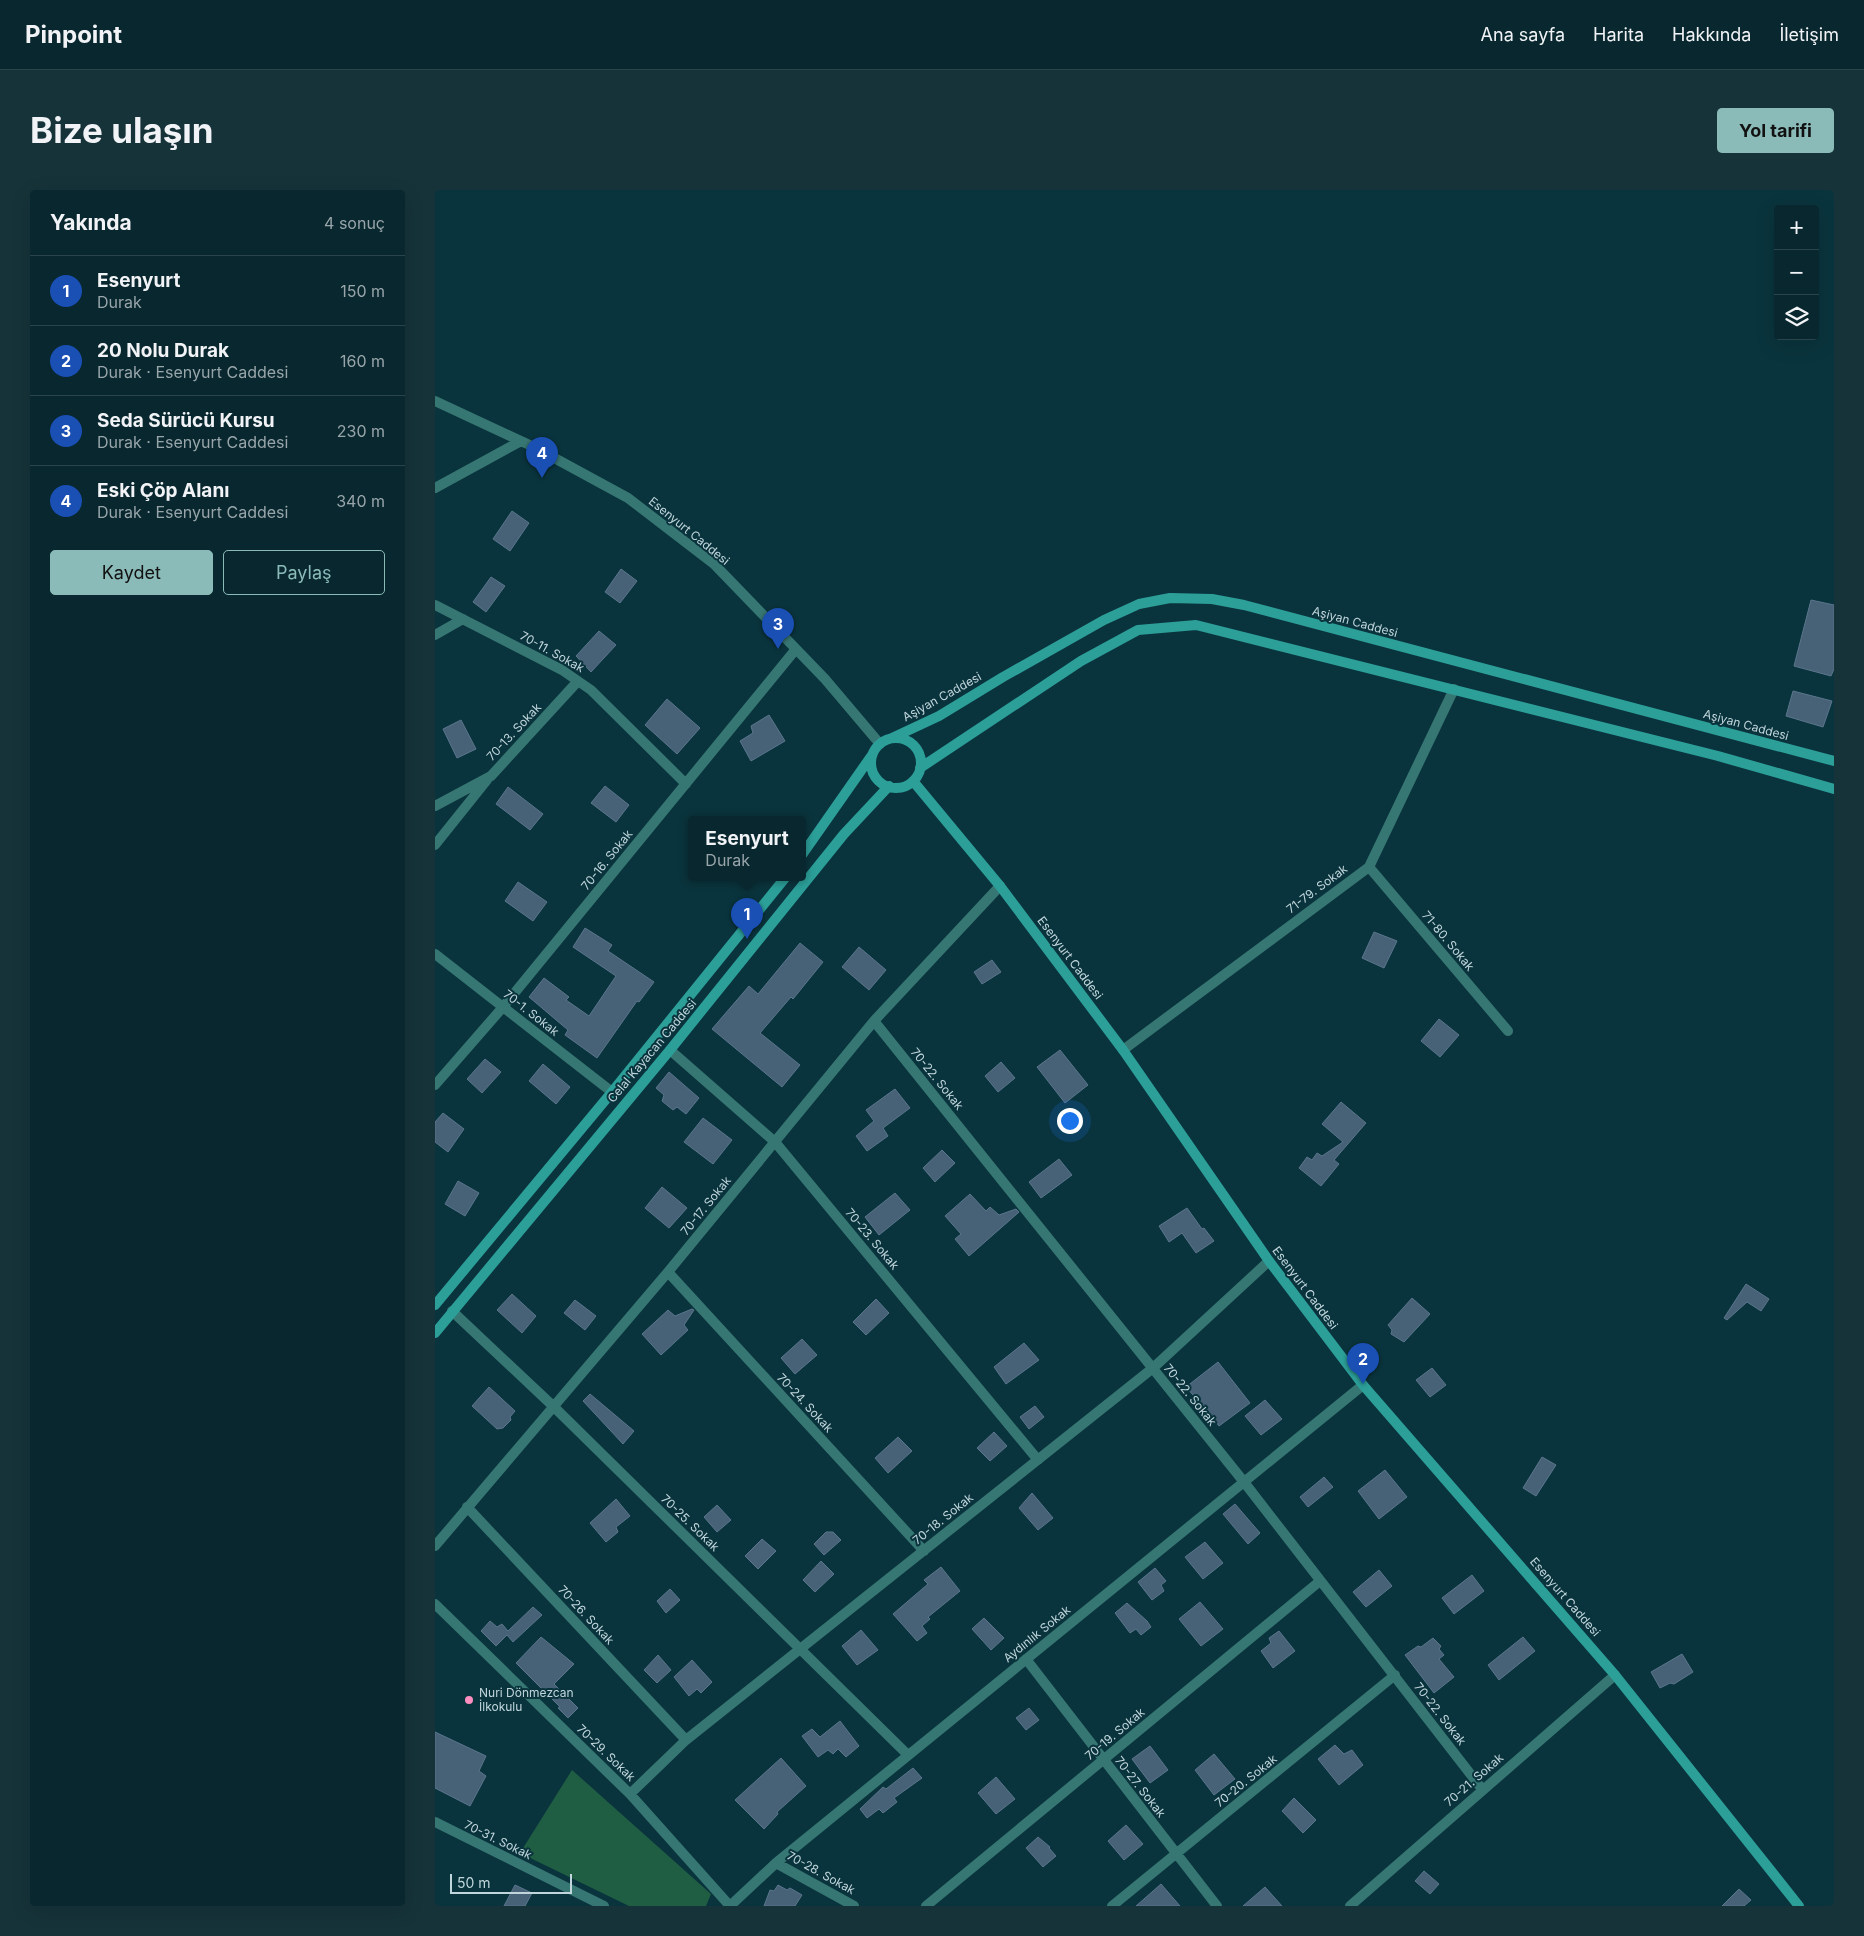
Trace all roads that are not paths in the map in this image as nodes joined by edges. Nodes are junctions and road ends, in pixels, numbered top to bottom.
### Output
1 (435, 401) edge
2 (521, 441) junction
3 (435, 488) edge
4 (435, 605) edge
5 (463, 619) junction
6 (435, 635) edge
7 (796, 649) junction
8 (579, 681) junction
9 (1454, 689) junction
10 (892, 738) junction
11 (877, 748) junction
12 (1834, 762) edge
13 (920, 768) junction
14 (491, 776) junction
15 (913, 781) junction
16 (686, 784) junction
17 (889, 786) junction
18 (1834, 789) edge
19 (435, 806) edge
20 (435, 845) edge
21 (806, 849) edge
22 (1369, 867) junction
23 (783, 881) edge
24 (1000, 886) junction
25 (435, 954) edge
26 (503, 1007) junction
27 (874, 1021) junction
28 (1508, 1031) dead end
29 (670, 1050) junction
30 (1123, 1050) junction
31 (435, 1085) edge
32 (613, 1092) junction
33 (775, 1142) junction
34 (1269, 1261) junction
35 (668, 1272) junction
36 (435, 1305) edge
37 (452, 1311) junction
38 (435, 1333) edge
39 (1153, 1368) junction
40 (1363, 1385) junction
41 (553, 1406) junction
42 (1038, 1460) junction
43 (1244, 1482) junction
44 (467, 1507) junction
45 (435, 1546) edge
46 (924, 1551) junction
47 (1320, 1581) junction
48 (435, 1604) edge
49 (801, 1648) junction
50 (1026, 1659) junction
51 (1615, 1675) junction
52 (1395, 1676) junction
53 (686, 1740) junction
54 (908, 1755) junction
55 (1103, 1760) junction
56 (1482, 1789) junction
57 (630, 1794) junction
58 (435, 1822) edge
59 (1177, 1854) junction
60 (776, 1863) junction
61 (604, 1906) edge
62 (730, 1906) edge
63 (854, 1906) edge
64 (926, 1906) edge
65 (1112, 1906) edge
66 (1217, 1906) edge
67 (1349, 1906) edge
68 (1799, 1906) edge

1 - 2 street, Esenyurt Caddesi
2 - 3 street
2 - 7 street, Esenyurt Caddesi
4 - 5 street, 70-11. Sokak
5 - 6 street
5 - 8 street, 70-11. Sokak
7 - 11 street, Esenyurt Caddesi
7 - 16 street, 70-16. Sokak
8 - 14 street, 70-13. Sokak
8 - 16 street, 70-11. Sokak
9 - 13 street
9 - 18 street
9 - 22 street, 71-79. Sokak
10 - 11 street
10 - 12 street, Aşiyan Caddesi
10 - 13 street
11 - 17 street
11 - 21 street
13 - 15 street
14 - 19 street, 70-13. Sokak
14 - 20 street
15 - 17 street
15 - 24 street, Esenyurt Caddesi
16 - 26 street, 70-16. Sokak
17 - 29 street, Celal Kayacan Caddesi
22 - 28 street, 71-80. Sokak
22 - 30 street, 71-79. Sokak
23 - 32 street, Celal Kayacan Caddesi
24 - 27 street, 70-17. Sokak
24 - 30 street, Esenyurt Caddesi
25 - 26 street, 70-1. Sokak
26 - 31 street, 70-16. Sokak
26 - 32 street, 70-1. Sokak
27 - 33 street, 70-17. Sokak
27 - 39 street, 70-22. Sokak
29 - 33 street, 70-23. Sokak
29 - 37 street, Celal Kayacan Caddesi
30 - 34 street, Esenyurt Caddesi
32 - 36 street, Celal Kayacan Caddesi
33 - 35 street, 70-17. Sokak
33 - 42 street, 70-23. Sokak
34 - 39 street, 70-18. Sokak
34 - 40 street, Esenyurt Caddesi
35 - 41 street, 70-17. Sokak
35 - 46 street, 70-24. Sokak
37 - 38 street, Celal Kayacan Caddesi
37 - 41 street, 70-25. Sokak
39 - 42 street, 70-18. Sokak
39 - 43 street, 70-22. Sokak
40 - 43 street, Aydınlık Sokak
40 - 51 street, Esenyurt Caddesi
41 - 44 street, 70-17. Sokak
41 - 49 street, 70-25. Sokak
42 - 46 street, 70-18. Sokak
43 - 47 street, 70-22. Sokak
43 - 50 street, Aydınlık Sokak
44 - 45 street, 70-17. Sokak
44 - 53 street, 70-26. Sokak
46 - 49 street, 70-18. Sokak
47 - 52 street, 70-22. Sokak
47 - 55 street, 70-19. Sokak
48 - 57 street, 70-29. Sokak
49 - 53 street, 70-18. Sokak
49 - 54 street, 70-25. Sokak
50 - 54 street, Aydınlık Sokak
50 - 55 street, 70-27. Sokak
51 - 56 street, 70-21. Sokak
51 - 68 street, Esenyurt Caddesi
52 - 56 street, 70-22. Sokak
52 - 59 street, 70-20. Sokak
53 - 57 street, 70-18. Sokak
54 - 60 street, Aydınlık Sokak
55 - 59 street, 70-27. Sokak
55 - 64 street, 70-19. Sokak
56 - 67 street, 70-21. Sokak
57 - 62 street, 70-29. Sokak
58 - 61 street, 70-31. Sokak
59 - 65 street, 70-20. Sokak
59 - 66 street, 70-27. Sokak
60 - 62 street, Aydınlık Sokak
60 - 63 street, 70-28. Sokak

